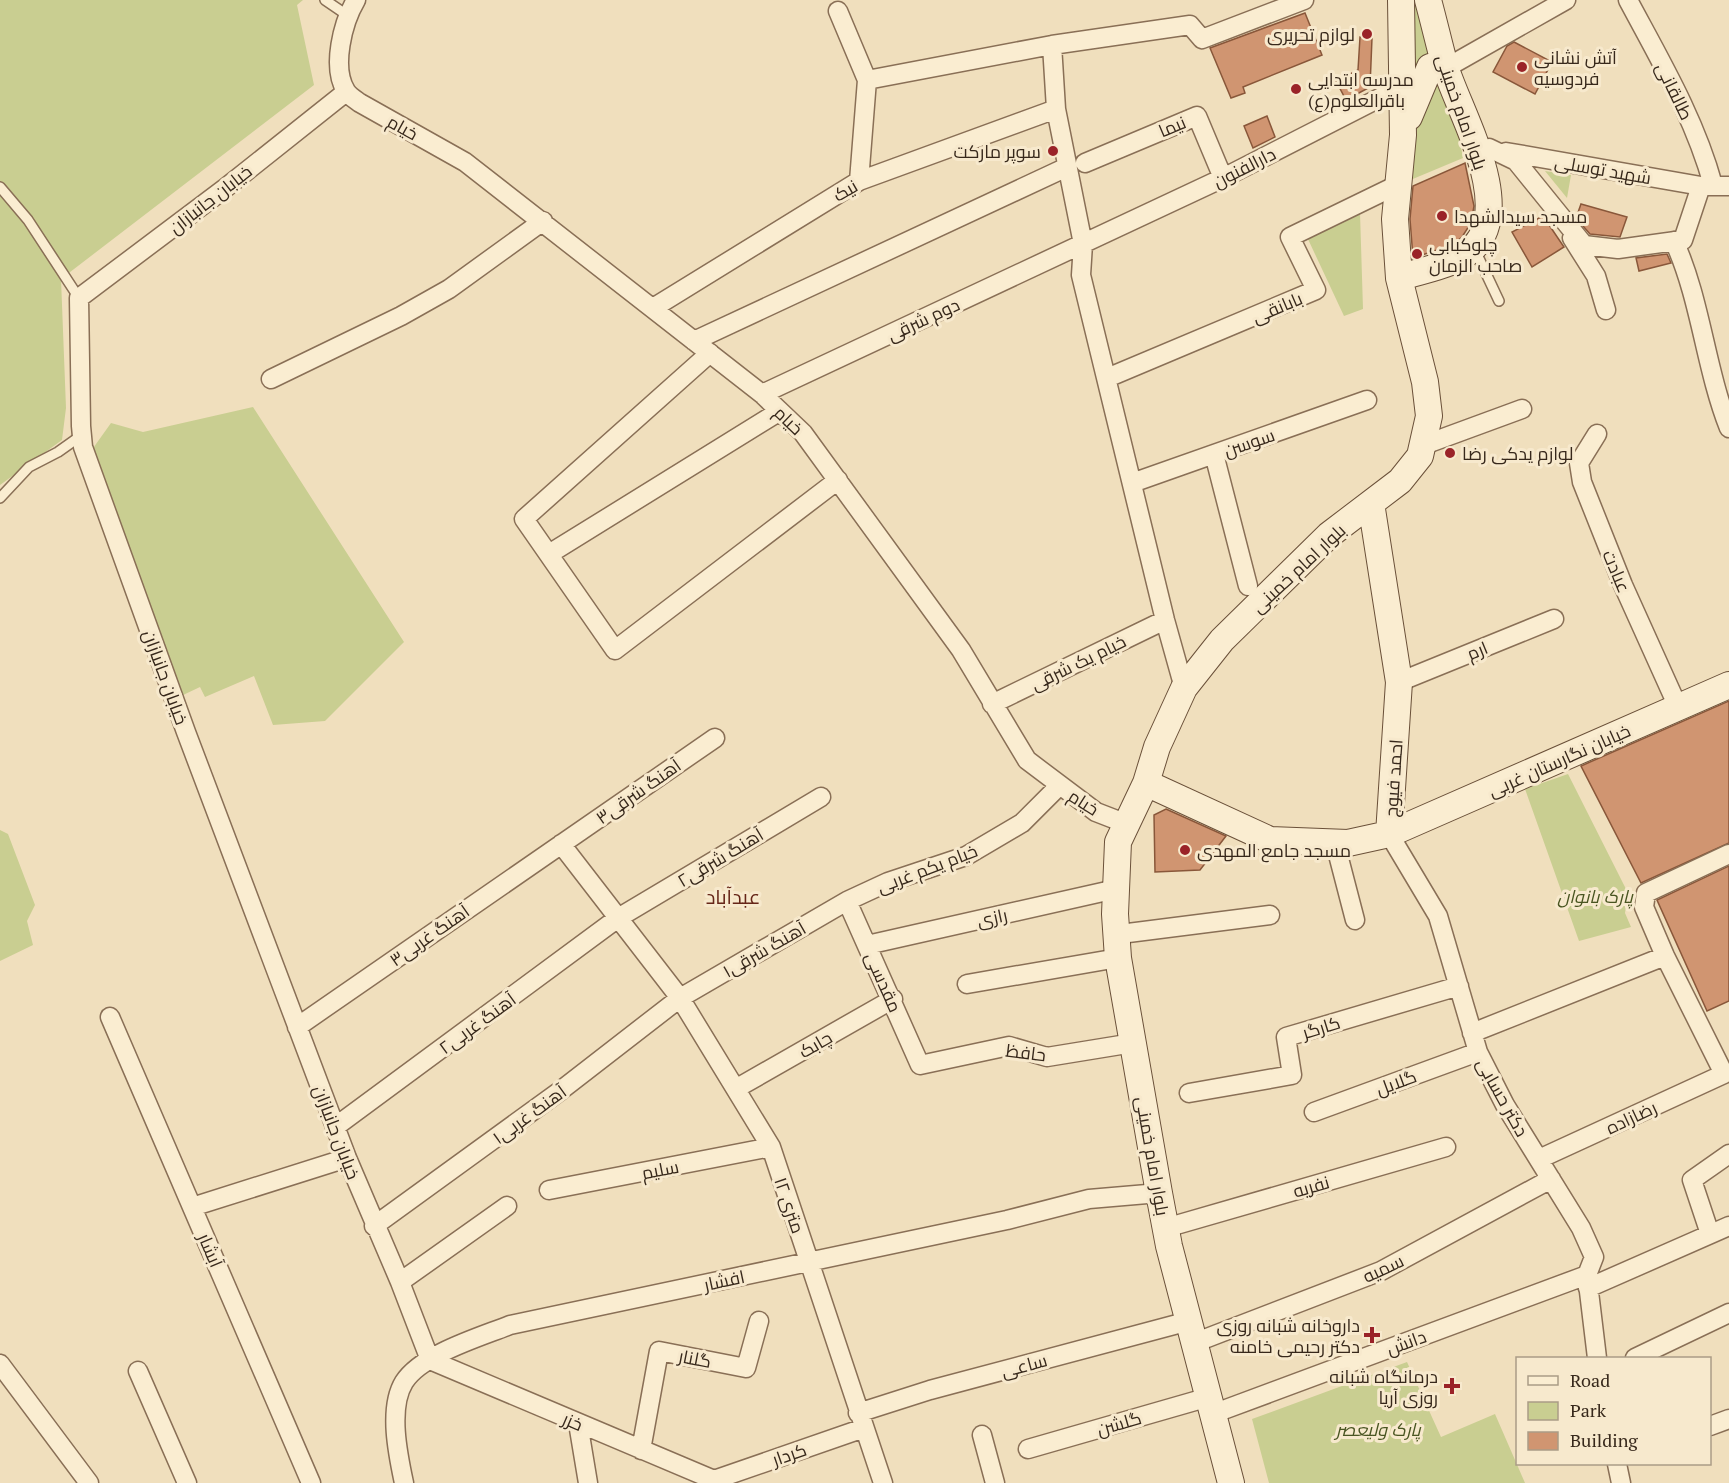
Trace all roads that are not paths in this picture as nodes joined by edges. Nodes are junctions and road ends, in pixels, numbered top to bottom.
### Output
1 (325, 0) edge
2 (1304, 0) edge
3 (1401, 0) edge
4 (1428, 0) edge
5 (1566, 0) edge
6 (1628, 0) edge
7 (352, 7) edge
8 (838, 11) dead end
9 (1052, 45) junction
10 (1446, 68) junction
11 (867, 80) junction
12 (1403, 86) junction
13 (353, 98) junction
14 (1056, 109) junction
15 (1402, 135) junction
16 (1484, 149) junction
17 (1076, 165) junction
18 (1223, 178) junction
19 (859, 181) junction
20 (1397, 185) junction
21 (1714, 186) edge
22 (0, 188) edge
23 (1551, 206) junction
24 (543, 221) junction
25 (1678, 240) junction
26 (1083, 244) junction
27 (1474, 248) junction
28 (1399, 278) junction
29 (79, 298) junction
30 (1499, 302) dead end
31 (653, 308) junction
32 (1606, 310) dead end
33 (694, 341) junction
34 (710, 354) junction
35 (1107, 378) junction
36 (271, 379) dead end
37 (762, 394) junction
38 (1367, 400) dead end
39 (1522, 410) dead end
40 (780, 411) junction
41 (1728, 425) edge
42 (1596, 434) dead end
43 (82, 435) junction
44 (1424, 445) junction
45 (1214, 454) junction
46 (837, 480) junction
47 (1132, 483) junction
48 (0, 498) edge
49 (1371, 503) junction
50 (549, 554) junction
51 (1248, 586) dead end
52 (1554, 619) dead end
53 (1165, 620) junction
54 (1399, 682) junction
55 (1729, 685) edge
56 (1184, 688) junction
57 (992, 704) junction
58 (1678, 707) junction
59 (715, 738) dead end
60 (1146, 783) junction
61 (1059, 786) junction
62 (821, 797) dead end
63 (1127, 824) junction
64 (1389, 834) junction
65 (1335, 843) junction
66 (561, 844) junction
67 (1729, 854) edge
68 (1116, 889) junction
69 (847, 900) junction
70 (1270, 915) dead end
71 (618, 918) junction
72 (1354, 920) dead end
73 (1128, 933) junction
74 (867, 945) junction
75 (1665, 956) junction
76 (1118, 958) junction
77 (967, 984) dead end
78 (1459, 986) junction
79 (680, 998) junction
80 (893, 999) junction
81 (110, 1017) dead end
82 (297, 1027) junction
83 (1472, 1033) junction
84 (1133, 1042) junction
85 (1478, 1052) junction
86 (920, 1065) joint
87 (737, 1088) junction
88 (1189, 1093) dead end
89 (1314, 1112) dead end
90 (335, 1127) junction
91 (771, 1147) junction
92 (1446, 1147) dead end
93 (1729, 1154) edge
94 (347, 1158) junction
95 (1539, 1159) junction
96 (1551, 1179) junction
97 (549, 1190) dead end
98 (1159, 1193) junction
99 (507, 1206) dead end
100 (192, 1207) junction
101 (1176, 1225) junction
102 (374, 1226) junction
103 (1729, 1226) edge
104 (1710, 1234) junction
105 (810, 1262) junction
106 (1588, 1281) junction
107 (400, 1282) junction
108 (1729, 1313) edge
109 (759, 1321) dead end
110 (1198, 1329) junction
111 (1597, 1357) edge
112 (1639, 1357) edge
113 (430, 1360) junction
114 (0, 1364) edge
115 (138, 1371) dead end
116 (1218, 1403) junction
117 (1729, 1419) edge
118 (861, 1420) junction
119 (578, 1423) junction
120 (1711, 1426) edge
121 (982, 1435) dead end
122 (1028, 1449) dead end
123 (640, 1450) junction
124 (1617, 1465) edge
125 (715, 1481) edge
126 (89, 1483) edge
127 (187, 1483) edge
128 (311, 1483) edge
129 (404, 1483) edge
130 (588, 1483) edge
131 (883, 1483) edge
132 (995, 1483) edge
133 (1231, 1483) edge
134 (1244, 1483) edge
135 (1621, 1483) edge

1 - 7 lane
2 - 9 street
3 - 12 street, بلوار امام خمینی
4 - 10 street, بلوار امام خمینی
5 - 10 street
6 - 21 street, طالقانی
7 - 13 street
8 - 11 street
9 - 11 street
9 - 14 street
10 - 15 street
10 - 16 street, بلوار امام خمینی
11 - 19 street
12 - 15 street, بلوار امام خمینی
12 - 18 street, دارالفنون
13 - 24 street, خیام
13 - 29 street, خیابان جانبازان
14 - 17 street
14 - 19 street, نیک
15 - 20 street, بلوار امام خمینی
16 - 21 street, شهید توسلی
16 - 23 street
16 - 27 street, بلوار امام خمینی
17 - 18 street, نیما
17 - 26 street
17 - 33 street
18 - 26 street, دارالفنون
19 - 31 street, نیک
20 - 28 street, بلوار امام خمینی
20 - 35 street, بابانقی
21 - 25 street
22 - 29 lane
23 - 25 street
23 - 32 street
24 - 31 street, خیام
24 - 36 street
25 - 41 street
26 - 35 street
26 - 37 street, دوم شرقی
27 - 28 street
27 - 30 lane
28 - 44 street, بلوار امام خمینی
29 - 43 street, خیابان جانبازان
31 - 33 street, خیام
33 - 34 street, خیام
34 - 37 street, خیام
34 - 50 street
35 - 47 street
37 - 40 street, خیام
38 - 45 street, سوسن
39 - 44 street
40 - 46 street, خیام
40 - 50 street
42 - 58 street, عبادت
43 - 48 lane
43 - 82 street, خیابان جانبازان
44 - 49 street, بلوار امام خمینی
45 - 47 street, سوسن
45 - 51 street
46 - 50 street
46 - 57 street, خیام
47 - 53 street
49 - 54 street, احمد فیوج
49 - 56 street, بلوار امام خمینی
52 - 54 street, ارم
53 - 56 street
53 - 57 street, خیام یک شرقی
54 - 64 street, احمد فیوج
55 - 58 street, خیابان نگارستان غربی
56 - 60 street, بلوار امام خمینی
57 - 61 street, خیام
58 - 64 street, خیابان نگارستان غربی
59 - 66 street, آهنگ شرقی۳
60 - 63 street, بلوار امام خمینی
60 - 65 street, احمد فیوج
61 - 63 street, خیام
61 - 69 street, خیام یکم غربی
62 - 71 street, آهنگ شرقی۲
63 - 68 street, بلوار امام خمینی
63 - 73 street, بلوار امام خمینی
64 - 65 street, احمد فیوج
64 - 78 street, دکتر حسابی
65 - 72 street
66 - 71 street, ۱۲ متری
66 - 82 street, آهنگ غربی۳
67 - 75 street
68 - 74 street, رازی
68 - 76 street, بلوار امام خمینی
69 - 74 street, مقدسی
69 - 79 street, آهنگ شرقی۱
70 - 73 street
71 - 79 street, ۱۲ متری
71 - 90 street, آهنگ غربی۲
73 - 101 street, بلوار امام خمینی
74 - 80 street, مقدسی
75 - 83 street
75 - 95 street, رضازاده
76 - 77 street
76 - 84 street, بلوار امام خمینی
78 - 83 street, دکتر حسابی
78 - 88 street, کارگر
79 - 87 street, ۱۲ متری
79 - 102 street, آهنگ غربی۱
80 - 86 street, مقدسی
80 - 87 street, چابک
81 - 100 street, آبشار
82 - 90 street, خیابان جانبازان
83 - 85 street, دکتر حسابی
84 - 86 street, حافظ
84 - 98 street, بلوار امام خمینی
85 - 89 street, گلایل
85 - 95 street, دکتر حسابی
87 - 91 street, ۱۲ متری
90 - 94 street, خیابان جانبازان
91 - 97 street, سلیم
91 - 105 street, ۱۲ متری
92 - 101 street, نفریه
93 - 104 street
94 - 100 street
94 - 102 street, خیابان جانبازان
95 - 96 street, دکتر حسابی
96 - 106 street, دکتر حسابی
96 - 110 street, سمیه
98 - 105 street, افشار
98 - 110 street, بلوار امام خمینی
99 - 107 street
100 - 128 street, آبشار
101 - 110 street, بلوار امام خمینی
102 - 107 street, خیابان جانبازان
103 - 104 street, دانش
104 - 106 street, دانش
105 - 113 street, افشار
105 - 118 street, ۱۲ متری
106 - 111 street, دکتر حسابی
106 - 116 street, دانش
107 - 113 street, خیابان جانبازان
108 - 112 street
109 - 123 street, گلنار
110 - 116 street, بلوار امام خمینی
110 - 118 street, ساعی
113 - 119 street, خزر
113 - 129 street, افشار
114 - 126 street
115 - 127 street
116 - 122 street, گلشن
116 - 133 street, بلوار امام خمینی
116 - 134 street, بلوار امام خمینی
117 - 120 street
118 - 125 street, کردار
118 - 131 street, ۱۲ متری
119 - 123 street, خزر
119 - 130 street
121 - 132 street
123 - 125 street, خزر
124 - 135 street

